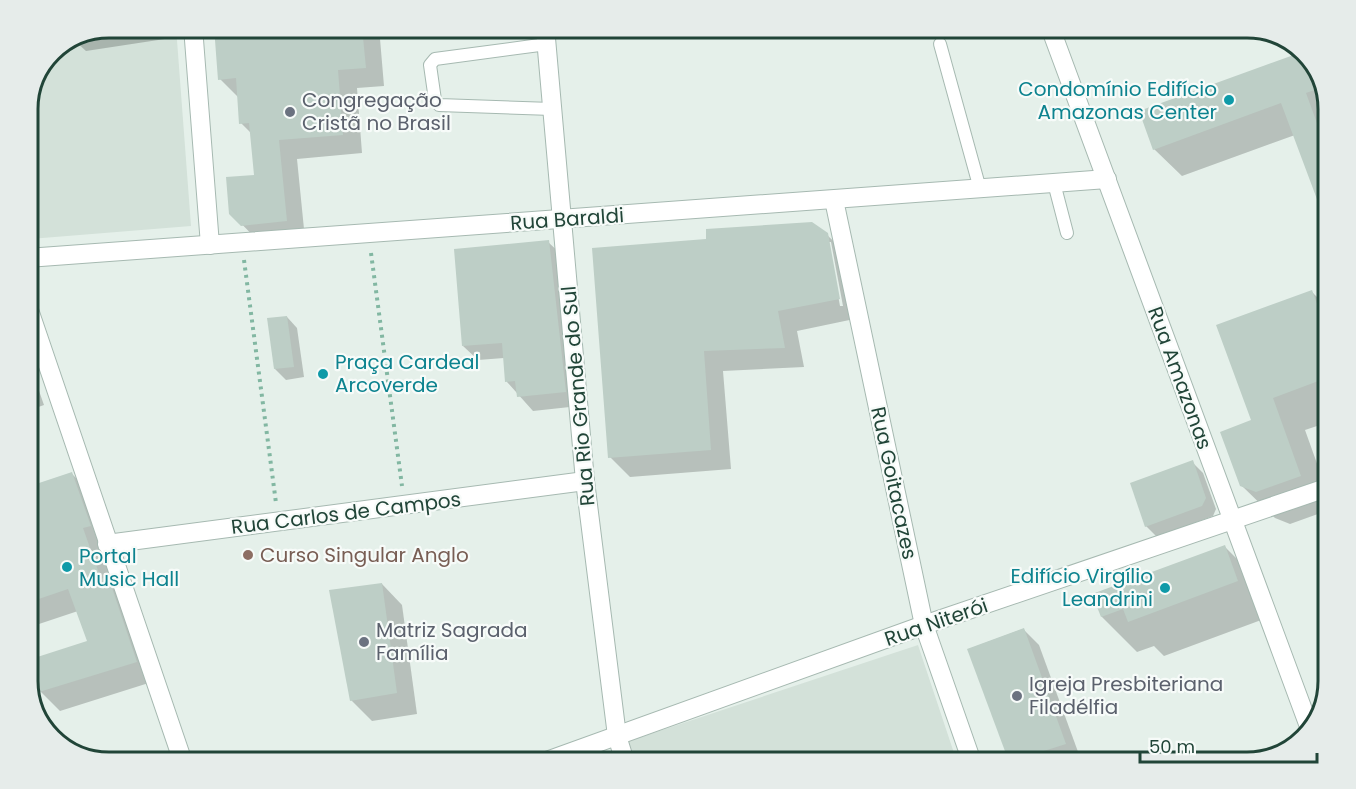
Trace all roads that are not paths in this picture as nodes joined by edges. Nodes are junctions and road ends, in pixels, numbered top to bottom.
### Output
1 (194, 37) edge
2 (541, 37) edge
3 (546, 37) edge
4 (1054, 37) edge
5 (940, 44) dead end
6 (552, 109) junction
7 (1107, 179) junction
8 (1054, 183) junction
9 (980, 189) junction
10 (834, 200) junction
11 (562, 220) junction
12 (1066, 233) dead end
13 (210, 245) junction
14 (38, 257) edge
15 (38, 337) edge
16 (585, 481) junction
17 (1318, 492) edge
18 (1232, 520) junction
19 (107, 544) junction
20 (924, 625) junction
21 (1307, 720) edge
22 (617, 736) junction
23 (180, 752) edge
24 (572, 752) edge
25 (623, 752) edge
26 (968, 752) edge

1 - 13 street
2 - 6 lane
3 - 6 street, Rua Rio Grande do Sul
4 - 7 street, Rua Amazonas
5 - 9 lane
6 - 11 street, Rua Rio Grande do Sul
7 - 8 street, Rua Baraldi
7 - 18 street, Rua Amazonas
8 - 9 street, Rua Baraldi
8 - 12 lane
9 - 10 street, Rua Baraldi
10 - 11 street, Rua Baraldi
10 - 20 street, Rua Goitacazes
11 - 13 street, Rua Baraldi
11 - 16 street, Rua Rio Grande do Sul
13 - 14 street, Rua Baraldi
15 - 19 street
16 - 19 street, Rua Carlos de Campos
16 - 22 street, Rua Rio Grande do Sul
17 - 18 street, Rua Niterói
18 - 20 street, Rua Niterói
18 - 21 street, Rua Amazonas
19 - 23 street
20 - 22 street, Rua Niterói
20 - 26 street, Rua Goitacazes
22 - 24 street, Rua Niterói
22 - 25 street, Rua Rio Grande do Sul

